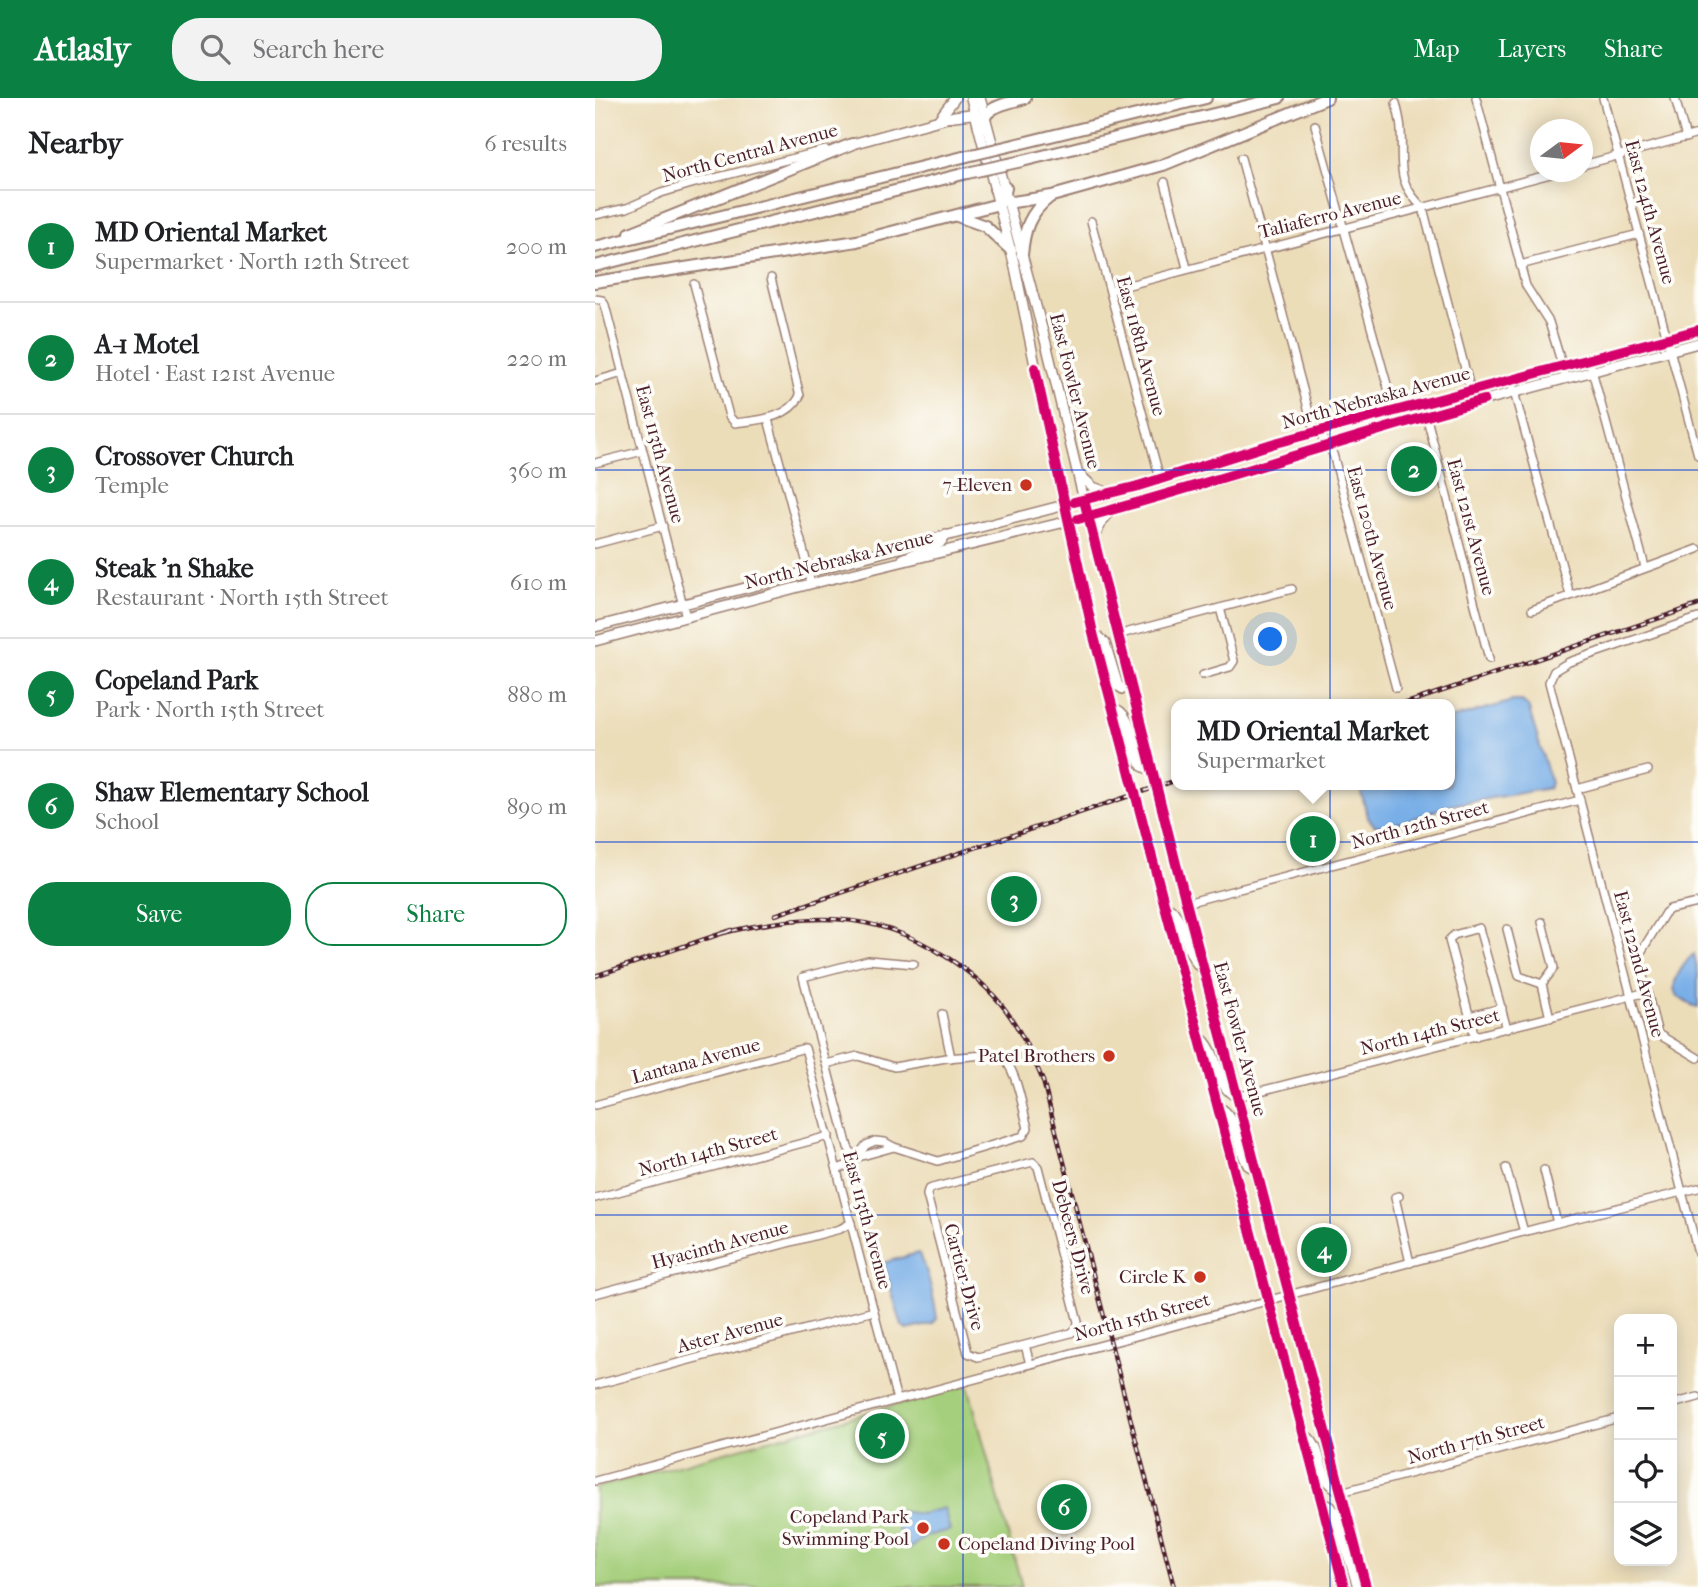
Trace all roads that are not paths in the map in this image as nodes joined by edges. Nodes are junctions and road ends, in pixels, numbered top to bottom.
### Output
1 (955, 98) edge
2 (971, 98) edge
3 (981, 98) edge
4 (1023, 98) edge
5 (1206, 98) edge
6 (1279, 98) edge
7 (1327, 98) edge
8 (1476, 98) edge
9 (1603, 98) edge
10 (1675, 98) edge
11 (1396, 103) dead end
12 (939, 120) junction
13 (982, 122) junction
14 (1315, 125) dead end
15 (1698, 134) edge
16 (1686, 138) junction
17 (852, 144) junction
18 (1618, 155) junction
19 (1241, 158) dead end
20 (1593, 162) edge
21 (1530, 180) edge
22 (1165, 182) dead end
23 (1001, 188) joint
24 (1499, 188) junction
25 (1052, 195) junction
26 (1004, 202) junction
27 (1423, 208) junction
28 (595, 215) edge
29 (957, 216) junction
30 (1091, 221) dead end
31 (1342, 227) junction
32 (1639, 234) junction
33 (595, 247) edge
34 (1265, 248) junction
35 (1016, 253) junction
36 (595, 265) edge
37 (1520, 265) junction
38 (1187, 268) junction
39 (771, 278) dead end
40 (595, 282) edge
41 (694, 284) dead end
42 (1109, 290) junction
43 (598, 300) edge
44 (1698, 330) edge
45 (1667, 339) junction
46 (1698, 343) edge
47 (1671, 350) junction
48 (1589, 359) junction
49 (1563, 366) junction
50 (1592, 371) junction
51 (623, 373) junction
52 (1566, 378) junction
53 (595, 381) edge
54 (1511, 381) junction
55 (1471, 391) junction
56 (1514, 392) junction
57 (1423, 403) junction
58 (1474, 403) junction
59 (1394, 411) junction
60 (1426, 416) junction
61 (768, 419) junction
62 (1398, 424) junction
63 (1316, 431) junction
64 (1328, 446) junction
65 (643, 451) junction
66 (1698, 455) edge
67 (595, 463) edge
68 (1078, 473) junction
69 (1160, 479) junction
70 (1111, 493) junction
71 (1084, 500) junction
72 (1063, 505) junction
73 (1113, 510) junction
74 (1088, 516) junction
75 (1067, 522) junction
76 (663, 526) junction
77 (946, 535) junction
78 (1094, 541) junction
79 (595, 544) edge
80 (1698, 549) edge
81 (896, 564) junction
82 (1645, 567) junction
83 (809, 571) junction
84 (810, 584) junction
85 (1292, 589) dead end
86 (1570, 594) junction
87 (694, 601) junction
88 (683, 604) junction
89 (1220, 608) junction
90 (1532, 610) dead end
91 (697, 614) junction
92 (686, 617) junction
93 (1698, 618) edge
94 (595, 627) edge
95 (1093, 632) junction
96 (1117, 635) junction
97 (595, 641) edge
98 (1489, 659) dead end
99 (1203, 675) dead end
100 (1130, 687) junction
101 (1396, 688) dead end
102 (1112, 708) junction
103 (1152, 771) junction
104 (1648, 771) dead end
105 (1577, 789) junction
106 (1580, 800) junction
107 (1698, 902) edge
108 (1186, 904) junction
109 (1164, 905) junction
110 (1542, 922) dead end
111 (1507, 929) dead end
112 (914, 964) dead end
113 (1204, 971) junction
114 (1542, 984) junction
115 (1647, 992) junction
116 (1630, 996) junction
117 (1502, 1008) junction
118 (942, 1014) dead end
119 (1469, 1016) junction
120 (1550, 1018) junction
121 (1507, 1029) junction
122 (1198, 1035) junction
123 (1475, 1037) junction
124 (804, 1048) joint
125 (951, 1058) junction
126 (1698, 1058) edge
127 (826, 1064) junction
128 (1237, 1097) junction
129 (595, 1105) edge
130 (1216, 1106) junction
131 (829, 1136) junction
132 (855, 1158) junction
133 (1035, 1163) joint
134 (1506, 1168) dead end
135 (837, 1169) junction
136 (1544, 1170) dead end
137 (1257, 1171) junction
138 (1698, 1188) edge
139 (1682, 1192) junction
140 (1399, 1196) dead end
141 (595, 1198) edge
142 (851, 1223) junction
143 (1557, 1223) junction
144 (1524, 1232) junction
145 (1698, 1253) edge
146 (1411, 1263) junction
147 (595, 1294) edge
148 (1290, 1295) junction
149 (1267, 1301) junction
150 (874, 1311) junction
151 (1025, 1345) junction
152 (1030, 1364) junction
153 (595, 1385) edge
154 (1698, 1396) edge
155 (897, 1400) junction
156 (1677, 1402) edge
157 (1614, 1419) edge
158 (1302, 1433) junction
159 (595, 1481) edge
160 (1341, 1492) junction
161 (1321, 1501) junction
162 (1344, 1586) edge
163 (1358, 1587) edge
164 (1366, 1587) edge

1 - 12 main road
2 - 13 main road
3 - 13 main road
4 - 13 highway
5 - 33 highway, bridge
6 - 36 highway, bridge
7 - 25 highway
8 - 24 street
9 - 18 street, East 124th Avenue
10 - 16 street
11 - 27 street
12 - 13 main road, North Central Avenue
12 - 17 main road, North Central Avenue
13 - 23 main road
14 - 31 street
15 - 16 street
16 - 18 street
17 - 28 street, North Central Avenue
17 - 33 highway
18 - 20 street
18 - 32 street, East 124th Avenue
19 - 34 street, East 120th Avenue
21 - 24 street, Taliaferro Avenue
22 - 38 street
23 - 26 highway
24 - 27 street, Taliaferro Avenue
24 - 37 street
25 - 26 highway
25 - 35 highway
26 - 29 highway
26 - 35 main road, East Fowler Avenue
27 - 31 street, Taliaferro Avenue
27 - 55 street
29 - 35 highway
29 - 40 highway
30 - 42 street, East 118th Avenue
31 - 34 street, Taliaferro Avenue
31 - 59 street
32 - 37 street
32 - 45 street, East 124th Avenue
34 - 38 street, Taliaferro Avenue
34 - 63 street, East 120th Avenue
35 - 68 main road, East Fowler Avenue
35 - 72 main road, East Fowler Avenue
37 - 49 street
38 - 42 street, Taliaferro Avenue
39 - 61 street
41 - 61 street
42 - 69 street, East 118th Avenue
43 - 51 street, East 113th Avenue
44 - 45 main road, North Nebraska Avenue
45 - 47 street, East 124th Avenue
45 - 48 main road, North Nebraska Avenue
46 - 47 main road, North Nebraska Avenue
47 - 50 main road, North Nebraska Avenue
47 - 66 street, East 124th Avenue
48 - 49 main road, North Nebraska Avenue
48 - 50 street
49 - 52 street
49 - 54 main road, North Nebraska Avenue
50 - 52 main road, North Nebraska Avenue
50 - 82 street
51 - 53 street
51 - 65 street, East 113th Avenue
52 - 56 main road, North Nebraska Avenue
54 - 55 main road, North Nebraska Avenue
54 - 56 street
55 - 57 main road, North Nebraska Avenue
55 - 58 street
56 - 58 main road, North Nebraska Avenue
56 - 86 street
57 - 59 main road, North Nebraska Avenue
57 - 60 street, East 121st Avenue
58 - 60 main road, North Nebraska Avenue
59 - 62 street
59 - 63 main road, North Nebraska Avenue
60 - 62 main road, North Nebraska Avenue
60 - 98 street, East 121st Avenue
61 - 83 street
62 - 64 main road, North Nebraska Avenue
63 - 64 street, East 120th Avenue
63 - 69 main road, North Nebraska Avenue
64 - 73 main road, North Nebraska Avenue
64 - 101 street, East 120th Avenue
65 - 67 street
65 - 76 street, East 113th Avenue
68 - 70 main road
68 - 71 main road, East Fowler Avenue
69 - 70 main road, North Nebraska Avenue
70 - 71 main road, North Nebraska Avenue
71 - 72 main road, North Nebraska Avenue
71 - 74 main road, East Fowler Avenue
72 - 75 main road, East Fowler Avenue
72 - 77 main road, North Nebraska Avenue
73 - 74 main road, North Nebraska Avenue
73 - 78 main road
74 - 75 main road, North Nebraska Avenue
74 - 78 main road, East Fowler Avenue
75 - 81 main road, North Nebraska Avenue
75 - 95 main road, East Fowler Avenue
76 - 79 street
76 - 88 street, East 113th Avenue
77 - 81 main road
77 - 83 main road, North Nebraska Avenue
78 - 96 main road, East Fowler Avenue
80 - 82 street
81 - 84 main road, North Nebraska Avenue
82 - 86 street
83 - 84 street
83 - 87 main road, North Nebraska Avenue
84 - 91 main road, North Nebraska Avenue
85 - 89 street
86 - 90 street
87 - 88 main road, North Nebraska Avenue
87 - 91 main road
88 - 92 street, East 113th Avenue
88 - 94 main road, North Nebraska Avenue
89 - 96 street
89 - 99 street
91 - 92 main road, North Nebraska Avenue
92 - 97 main road, North Nebraska Avenue
93 - 105 street, East 122nd Avenue
95 - 100 main road
95 - 102 main road, East Fowler Avenue
96 - 100 main road, East Fowler Avenue
100 - 103 main road, East Fowler Avenue
102 - 103 main road
102 - 109 main road, East Fowler Avenue
103 - 108 main road, East Fowler Avenue
104 - 105 street
105 - 106 street, East 122nd Avenue
106 - 108 street, North 12th Street
106 - 116 street, East 122nd Avenue
107 - 115 street
108 - 113 main road, East Fowler Avenue
109 - 113 main road
109 - 122 main road, East Fowler Avenue
110 - 114 street
111 - 114 street
112 - 127 street
113 - 128 main road, East Fowler Avenue
114 - 120 street
115 - 116 street, North 14th Street
115 - 126 street
116 - 120 street, North 14th Street
116 - 139 street, East 122nd Avenue
117 - 119 street
117 - 119 street
117 - 121 street
118 - 125 street
119 - 123 street
120 - 121 street, North 14th Street
121 - 123 street, North 14th Street
122 - 128 main road
122 - 130 main road, East Fowler Avenue
123 - 128 street, North 14th Street
124 - 129 street, Lantana Avenue
124 - 131 street, East 113th Avenue
125 - 127 street
125 - 132 street
127 - 132 street
128 - 137 main road, East Fowler Avenue
130 - 137 main road
130 - 149 main road, East Fowler Avenue
131 - 135 street, East 113th Avenue
131 - 141 street, North 14th Street
132 - 135 street
133 - 151 street, Debeers Drive
133 - 151 street, Cartier Drive
134 - 144 street
135 - 142 street, East 113th Avenue
136 - 143 street
137 - 148 main road, East Fowler Avenue
138 - 139 street, North 15th Street
139 - 143 street, North 15th Street
139 - 145 street, East 122nd Avenue
140 - 146 street
142 - 147 street, Hyacinth Avenue
142 - 150 street, East 113th Avenue
143 - 144 street, North 15th Street
144 - 146 street, North 15th Street
146 - 148 street, North 15th Street
148 - 149 street, North 15th Street
148 - 160 main road, East Fowler Avenue
149 - 152 street, North 15th Street
149 - 158 main road, East Fowler Avenue
150 - 153 street, Aster Avenue
150 - 155 street, East 113th Avenue
151 - 152 street
152 - 155 street, North 15th Street
154 - 156 street
155 - 159 street, North 15th Street
157 - 160 street, North 17th Street
158 - 160 main road
158 - 161 main road, East Fowler Avenue
160 - 164 main road, East Fowler Avenue
161 - 162 main road, East Fowler Avenue
161 - 163 main road

